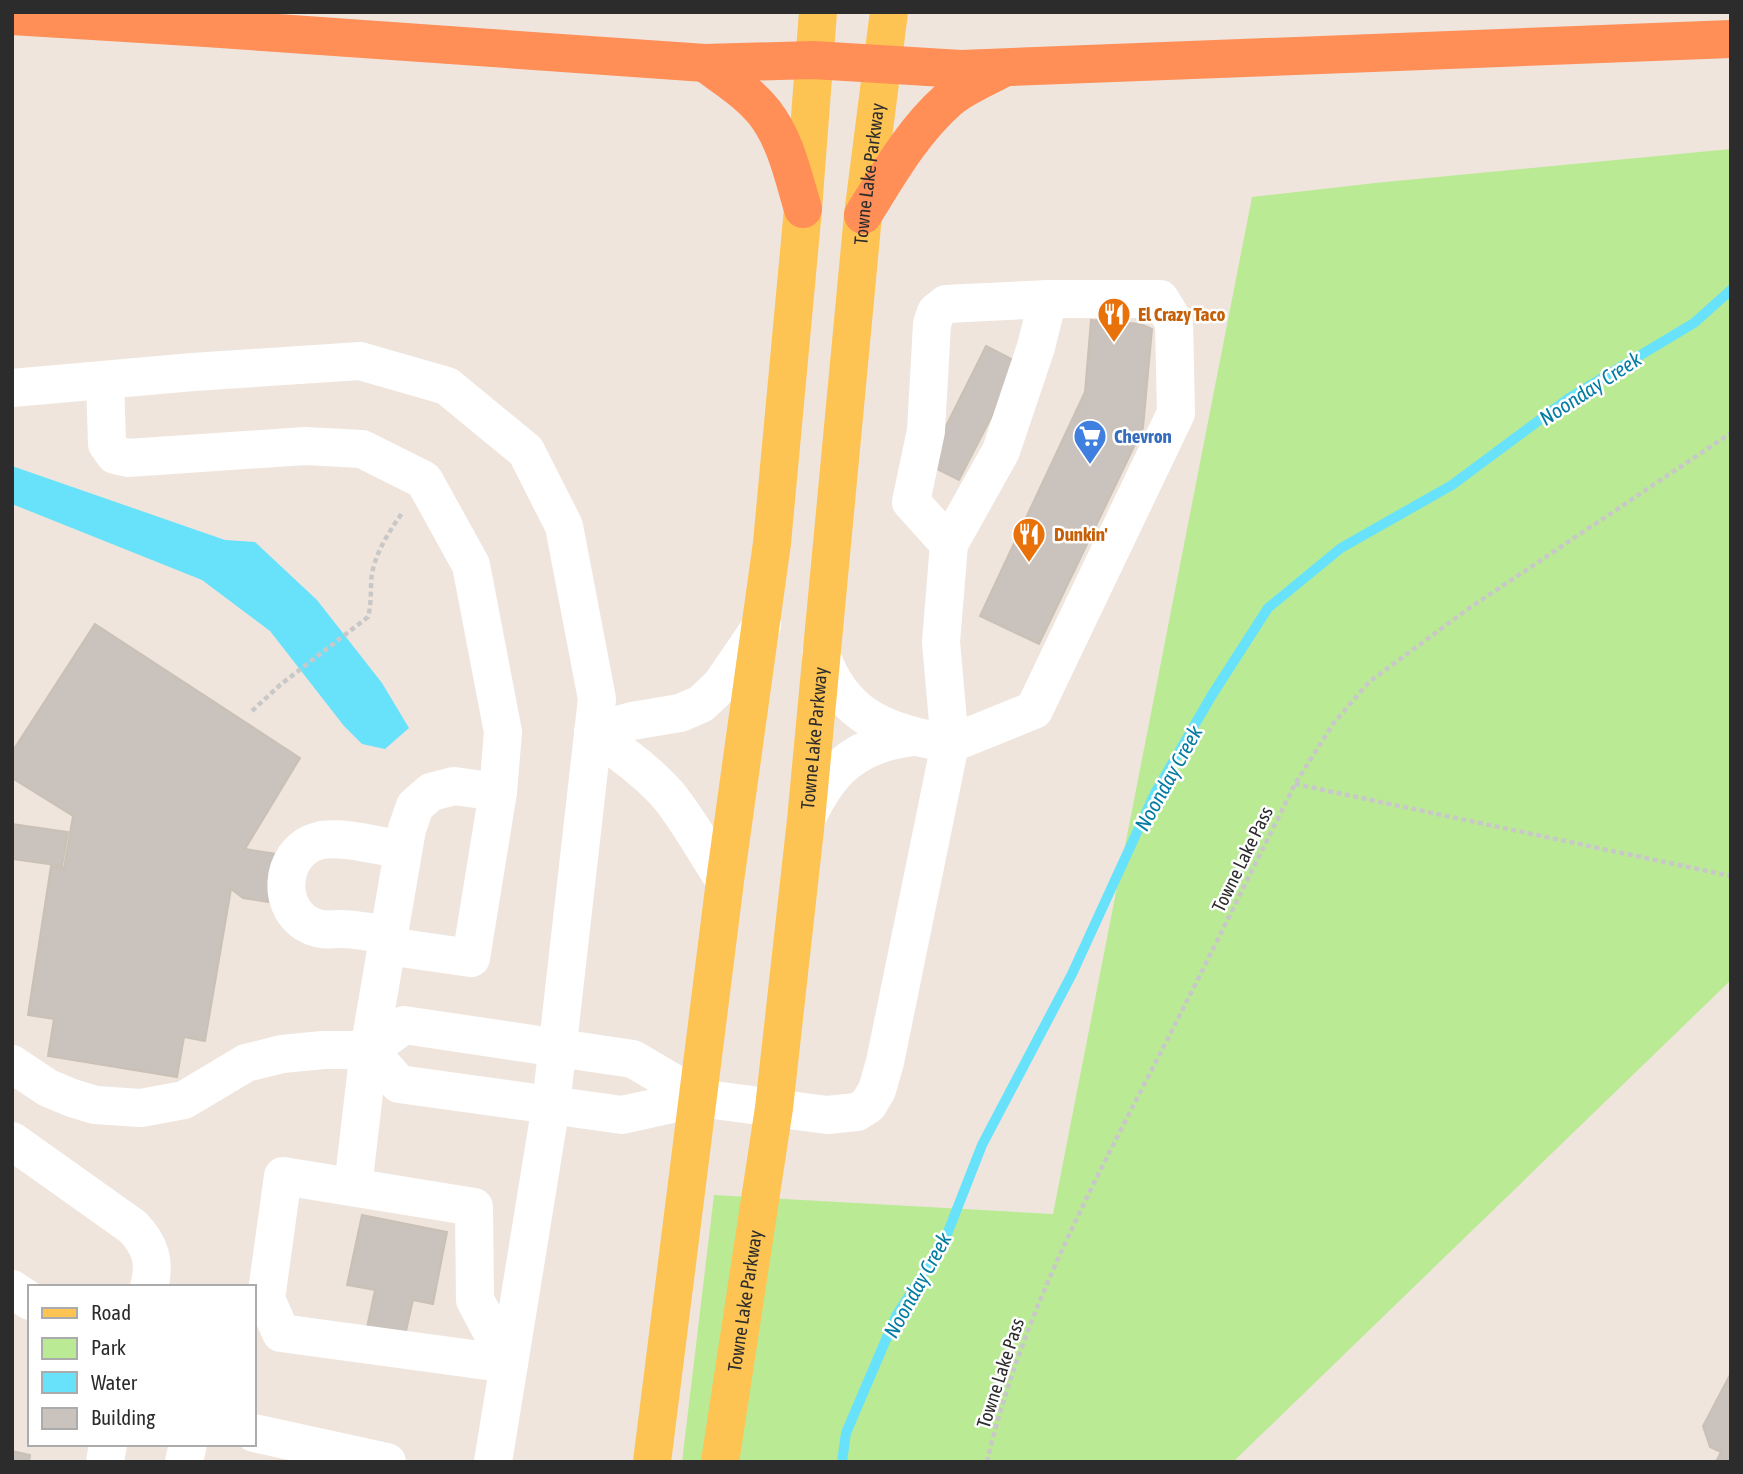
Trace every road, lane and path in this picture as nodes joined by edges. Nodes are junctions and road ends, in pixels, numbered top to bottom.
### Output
1 (818, 12) edge
2 (889, 12) edge
3 (12, 16) edge
4 (1731, 39) edge
5 (813, 60) junction
6 (705, 63) junction
7 (882, 65) junction
8 (1002, 69) junction
9 (803, 209) junction
10 (863, 215) junction
11 (1048, 299) junction
12 (104, 380) junction
13 (12, 388) edge
14 (1731, 433) edge
15 (424, 480) junction
16 (949, 544) junction
17 (762, 625) junction
18 (821, 654) junction
19 (253, 711) dead end
20 (593, 732) junction
21 (932, 741) junction
22 (1295, 784) junction
23 (498, 792) junction
24 (806, 820) junction
25 (403, 850) junction
26 (1731, 876) edge
27 (725, 881) junction
28 (388, 940) junction
29 (557, 1048) junction
30 (369, 1050) junction
31 (12, 1064) edge
32 (699, 1098) junction
33 (551, 1105) junction
34 (774, 1108) junction
35 (12, 1141) edge
36 (353, 1187) junction
37 (150, 1285) edge
38 (12, 1289) edge
39 (28, 1300) edge
40 (509, 1364) junction
41 (256, 1433) edge
42 (387, 1462) edge
43 (493, 1462) edge
44 (652, 1462) edge
45 (720, 1462) edge
46 (987, 1462) edge

1 - 5 main road
2 - 7 main road, Towne Lake Parkway
3 - 6 highway
4 - 8 highway
5 - 6 highway
5 - 7 highway
5 - 9 main road
6 - 9 highway
7 - 8 highway
7 - 10 main road, Towne Lake Parkway
8 - 10 highway
9 - 17 main road
10 - 18 main road, Towne Lake Parkway
11 - 16 lane
11 - 16 lane
11 - 21 lane
12 - 13 lane
12 - 15 lane
12 - 20 lane
14 - 22 path, Towne Lake Pass
15 - 19 path
15 - 23 lane
16 - 21 lane
17 - 20 lane
17 - 27 main road
18 - 21 lane
18 - 24 main road, Towne Lake Parkway
20 - 27 lane
20 - 29 lane
21 - 24 lane
21 - 34 lane
22 - 26 path
22 - 46 path, Towne Lake Pass
23 - 25 lane
23 - 28 lane
24 - 34 main road, Towne Lake Parkway
25 - 28 lane
25 - 28 lane
27 - 32 main road
28 - 30 lane
29 - 30 lane
29 - 32 lane
29 - 33 lane
30 - 31 lane
30 - 33 lane
30 - 36 lane
32 - 33 lane
32 - 34 lane
32 - 44 main road
33 - 40 lane
34 - 45 main road, Towne Lake Parkway
35 - 37 lane
36 - 40 lane
36 - 40 lane
38 - 39 lane
40 - 43 lane
41 - 42 lane

